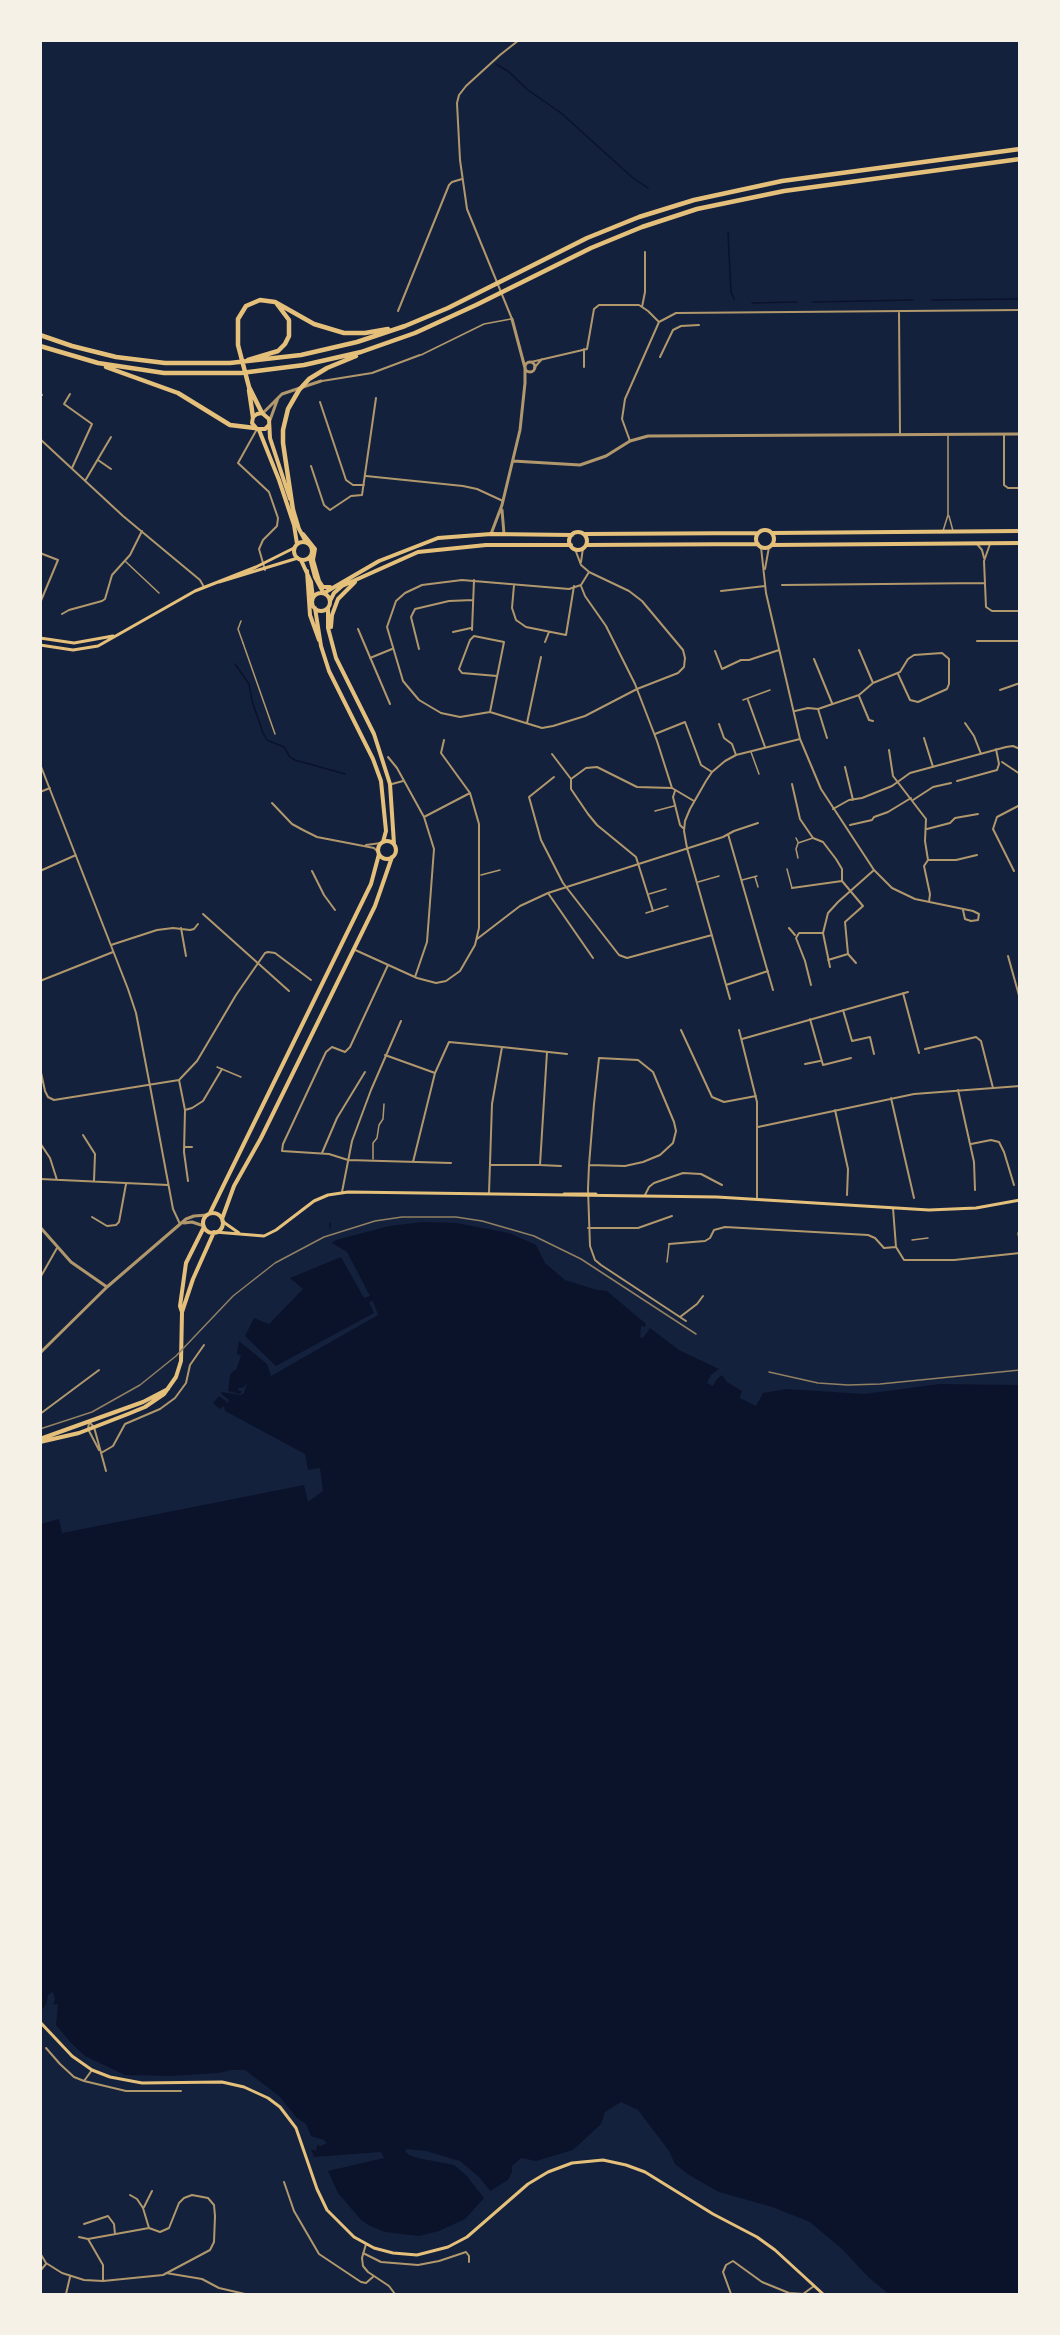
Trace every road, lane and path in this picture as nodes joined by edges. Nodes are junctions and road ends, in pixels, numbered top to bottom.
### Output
1 (519, 40) edge
2 (1020, 149) edge
3 (1020, 159) edge
4 (462, 179) junction
5 (645, 252) dead end
6 (275, 302) junction
7 (642, 307) junction
8 (1020, 310) edge
9 (398, 311) dead end
10 (899, 311) junction
11 (512, 319) junction
12 (659, 322) junction
13 (699, 325) dead end
14 (405, 326) junction
15 (40, 335) edge
16 (380, 345) junction
17 (40, 346) edge
18 (521, 349) junction
19 (584, 350) junction
20 (420, 355) joint
21 (544, 357) junction
22 (660, 357) dead end
23 (530, 362) junction
24 (98, 363) junction
25 (230, 363) junction
26 (584, 367) dead end
27 (525, 368) junction
28 (533, 370) junction
29 (319, 382) joint
30 (525, 383) junction
31 (249, 387) junction
32 (70, 394) dead end
33 (280, 395) junction
34 (376, 398) dead end
35 (320, 402) dead end
36 (263, 413) junction
37 (253, 417) junction
38 (269, 423) junction
39 (257, 429) junction
40 (1004, 433) junction
41 (948, 434) junction
42 (1020, 434) edge
43 (900, 435) junction
44 (111, 437) dead end
45 (40, 439) edge
46 (630, 441) junction
47 (98, 460) junction
48 (513, 461) junction
49 (311, 466) dead end
50 (72, 468) junction
51 (111, 469) dead end
52 (366, 476) junction
53 (85, 481) junction
54 (364, 485) junction
55 (1020, 488) edge
56 (502, 503) junction
57 (293, 510) junction
58 (948, 515) junction
59 (299, 529) junction
60 (142, 531) junction
61 (1020, 531) edge
62 (772, 532) junction
63 (943, 532) junction
64 (954, 532) junction
65 (758, 533) junction
66 (491, 534) junction
67 (504, 534) junction
68 (585, 534) junction
69 (572, 535) junction
70 (306, 542) junction
71 (975, 542) junction
72 (990, 542) junction
73 (1020, 543) edge
74 (760, 545) junction
75 (295, 546) junction
76 (585, 546) junction
77 (771, 546) junction
78 (573, 547) junction
79 (40, 553) edge
80 (310, 556) junction
81 (299, 559) junction
82 (125, 561) junction
83 (984, 561) junction
84 (263, 564) junction
85 (581, 565) junction
86 (265, 570) junction
87 (307, 571) junction
88 (589, 572) junction
89 (765, 572) junction
90 (348, 578) junction
91 (358, 580) junction
92 (474, 580) junction
93 (218, 582) junction
94 (984, 583) junction
95 (514, 584) junction
96 (581, 585) junction
97 (782, 585) dead end
98 (574, 586) junction
99 (765, 586) junction
100 (204, 587) junction
101 (721, 591) dead end
102 (159, 593) dead end
103 (324, 593) junction
104 (313, 599) junction
105 (473, 600) junction
106 (330, 602) junction
107 (40, 603) edge
108 (315, 608) junction
109 (328, 608) junction
110 (1020, 611) edge
111 (62, 614) dead end
112 (241, 621) dead end
113 (358, 629) dead end
114 (453, 632) dead end
115 (549, 632) junction
116 (115, 635) junction
117 (40, 638) edge
118 (977, 641) dead end
119 (1020, 641) edge
120 (545, 642) dead end
121 (41, 645) edge
122 (321, 646) junction
123 (392, 649) junction
124 (419, 649) dead end
125 (779, 650) junction
126 (859, 650) dead end
127 (715, 651) dead end
128 (334, 652) junction
129 (542, 657) dead end
130 (369, 658) junction
131 (814, 659) dead end
132 (898, 674) junction
133 (496, 676) junction
134 (873, 683) junction
135 (1020, 683) edge
136 (637, 689) junction
137 (770, 690) dead end
138 (1000, 690) dead end
139 (859, 695) junction
140 (743, 700) dead end
141 (748, 700) junction
142 (390, 704) dead end
143 (832, 704) junction
144 (818, 709) junction
145 (795, 711) junction
146 (490, 712) junction
147 (873, 721) dead end
148 (527, 723) junction
149 (965, 723) dead end
150 (719, 724) dead end
151 (275, 734) dead end
152 (655, 734) junction
153 (827, 738) dead end
154 (924, 738) dead end
155 (800, 739) junction
156 (444, 740) dead end
157 (765, 747) junction
158 (996, 749) junction
159 (1020, 749) edge
160 (889, 750) dead end
161 (751, 751) junction
162 (552, 754) dead end
163 (981, 754) junction
164 (736, 755) junction
165 (388, 757) dead end
166 (1002, 762) dead end
167 (40, 764) edge
168 (933, 767) junction
169 (846, 768) dead end
170 (712, 772) junction
171 (759, 774) dead end
172 (1020, 774) edge
173 (554, 777) dead end
174 (572, 779) junction
175 (403, 781) junction
176 (957, 781) dead end
177 (897, 782) junction
178 (951, 783) dead end
179 (390, 784) junction
180 (792, 784) dead end
181 (50, 788) junction
182 (541, 788) junction
183 (673, 790) junction
184 (545, 791) dead end
185 (40, 792) edge
186 (470, 793) junction
187 (523, 798) dead end
188 (529, 798) junction
189 (912, 799) junction
190 (853, 800) junction
191 (694, 801) junction
192 (272, 803) dead end
193 (1020, 805) edge
194 (675, 807) junction
195 (833, 809) junction
196 (655, 811) dead end
197 (978, 814) dead end
198 (424, 817) junction
199 (758, 823) dead end
200 (850, 825) dead end
201 (684, 828) junction
202 (927, 829) junction
203 (728, 834) junction
204 (796, 838) dead end
205 (813, 838) junction
206 (382, 842) junction
207 (798, 843) junction
208 (394, 844) junction
209 (363, 845) junction
210 (687, 848) junction
211 (378, 853) junction
212 (76, 855) junction
213 (977, 855) dead end
214 (392, 857) junction
215 (798, 858) dead end
216 (928, 860) junction
217 (639, 863) junction
218 (787, 868) dead end
219 (500, 870) dead end
220 (874, 870) junction
221 (40, 871) edge
222 (312, 871) dead end
223 (1014, 871) dead end
224 (480, 875) junction
225 (719, 876) dead end
226 (741, 880) junction
227 (843, 881) junction
228 (697, 882) junction
229 (566, 886) junction
230 (758, 887) dead end
231 (792, 888) joint
232 (666, 890) dead end
233 (849, 891) junction
234 (548, 893) junction
235 (648, 894) junction
236 (928, 902) junction
237 (668, 906) dead end
238 (335, 910) dead end
239 (963, 910) junction
240 (653, 911) junction
241 (646, 913) dead end
242 (203, 914) dead end
243 (198, 924) dead end
244 (181, 928) junction
245 (789, 928) dead end
246 (823, 933) junction
247 (796, 935) junction
248 (712, 936) junction
249 (477, 939) junction
250 (111, 945) junction
251 (353, 949) junction
252 (113, 952) junction
253 (848, 954) junction
254 (186, 956) dead end
255 (1008, 956) dead end
256 (593, 958) dead end
257 (828, 960) junction
258 (257, 963) junction
259 (856, 963) dead end
260 (388, 965) junction
261 (830, 967) dead end
262 (768, 971) junction
263 (415, 977) junction
264 (311, 980) dead end
265 (40, 981) edge
266 (726, 985) junction
267 (811, 986) dead end
268 (773, 990) dead end
269 (289, 991) dead end
270 (908, 992) dead end
271 (903, 993) junction
272 (730, 999) dead end
273 (1020, 999) edge
274 (843, 1010) junction
275 (810, 1019) junction
276 (401, 1021) dead end
277 (681, 1030) dead end
278 (739, 1030) dead end
279 (742, 1039) junction
280 (502, 1047) junction
281 (925, 1049) dead end
282 (547, 1052) junction
283 (919, 1053) dead end
284 (567, 1054) dead end
285 (874, 1054) dead end
286 (385, 1055) junction
287 (851, 1058) dead end
288 (821, 1060) junction
289 (805, 1064) dead end
290 (217, 1067) dead end
291 (40, 1068) edge
292 (222, 1069) junction
293 (365, 1072) dead end
294 (435, 1073) junction
295 (241, 1077) dead end
296 (179, 1080) junction
297 (150, 1086) junction
298 (1020, 1086) edge
299 (993, 1088) junction
300 (958, 1090) junction
301 (756, 1096) junction
302 (891, 1098) junction
303 (384, 1104) dead end
304 (185, 1110) junction
305 (835, 1110) junction
306 (758, 1127) junction
307 (83, 1135) dead end
308 (40, 1143) edge
309 (970, 1144) junction
310 (184, 1147) junction
311 (192, 1147) dead end
312 (322, 1153) junction
313 (348, 1160) junction
314 (373, 1160) junction
315 (412, 1162) junction
316 (451, 1163) dead end
317 (490, 1165) junction
318 (540, 1165) junction
319 (589, 1165) junction
320 (561, 1166) dead end
321 (40, 1179) edge
322 (57, 1180) junction
323 (94, 1181) junction
324 (188, 1181) dead end
325 (126, 1184) junction
326 (168, 1185) junction
327 (722, 1185) dead end
328 (1014, 1185) dead end
329 (975, 1190) dead end
330 (342, 1192) junction
331 (489, 1193) junction
332 (588, 1195) junction
333 (645, 1195) junction
334 (847, 1195) dead end
335 (914, 1198) dead end
336 (757, 1200) junction
337 (1020, 1200) edge
338 (893, 1209) junction
339 (208, 1214) junction
340 (672, 1216) dead end
341 (92, 1217) dead end
342 (222, 1220) junction
343 (181, 1224) junction
344 (204, 1226) junction
345 (40, 1227) edge
346 (588, 1228) junction
347 (214, 1232) junction
348 (1018, 1233) edge
349 (241, 1234) junction
350 (928, 1238) dead end
351 (912, 1240) dead end
352 (669, 1244) joint
353 (1020, 1244) edge
354 (896, 1247) junction
355 (57, 1248) junction
356 (1020, 1254) edge
357 (667, 1262) dead end
358 (40, 1278) edge
359 (107, 1287) junction
360 (702, 1296) dead end
361 (182, 1312) junction
362 (680, 1317) junction
363 (686, 1321) dead end
364 (204, 1345) dead end
365 (40, 1353) edge
366 (99, 1370) dead end
367 (168, 1389) junction
368 (40, 1414) edge
369 (89, 1422) junction
370 (94, 1427) junction
371 (88, 1429) junction
372 (40, 1441) edge
373 (101, 1453) junction
374 (106, 1471) dead end
375 (42, 2025) edge
376 (45, 2048) dead end
377 (92, 2070) junction
378 (84, 2081) junction
379 (181, 2091) dead end
380 (284, 2182) dead end
381 (152, 2191) dead end
382 (130, 2195) dead end
383 (144, 2208) junction
384 (84, 2224) dead end
385 (149, 2228) junction
386 (115, 2234) junction
387 (79, 2237) dead end
388 (88, 2239) junction
389 (366, 2244) junction
390 (40, 2253) edge
391 (363, 2253) junction
392 (469, 2262) dead end
393 (46, 2263) junction
394 (40, 2271) edge
395 (166, 2274) junction
396 (374, 2276) junction
397 (70, 2277) junction
398 (103, 2281) junction
399 (814, 2286) junction
400 (66, 2295) edge
401 (245, 2295) edge
402 (395, 2295) edge
403 (731, 2295) edge
404 (823, 2295) edge

1 - 4 street
2 - 14 highway
3 - 16 highway
4 - 9 street
4 - 11 street
5 - 7 street
6 - 14 highway
6 - 25 highway
6 - 31 highway
7 - 12 street
7 - 19 street
8 - 10 street
10 - 12 street
10 - 43 street
11 - 18 street
11 - 20 street
12 - 46 street
13 - 22 street
14 - 25 highway
15 - 25 highway
16 - 24 highway
16 - 57 highway
17 - 24 highway
18 - 23 street
18 - 27 street
19 - 21 street
19 - 26 street
20 - 29 street
21 - 23 street
21 - 28 street
23 - 27 street
23 - 28 street
24 - 39 highway
27 - 28 street
27 - 30 street
28 - 30 street
29 - 33 street
30 - 48 street
31 - 36 highway
31 - 37 highway
32 - 50 street
33 - 36 street
33 - 38 street
34 - 52 street
35 - 54 street
36 - 37 main road
36 - 38 main road
37 - 39 main road
38 - 39 main road
38 - 57 main road
39 - 75 main road
39 - 84 street
40 - 41 street
40 - 42 street
40 - 55 street
41 - 43 street
41 - 58 street
43 - 46 street
44 - 47 street
45 - 50 street
46 - 48 street
47 - 51 street
47 - 53 street
48 - 56 street
49 - 54 street
50 - 53 street
52 - 54 street
52 - 56 street
53 - 60 street
56 - 66 street
56 - 67 street
57 - 59 main road
58 - 63 street
58 - 64 street
59 - 70 main road
59 - 90 main road
60 - 82 street
60 - 100 street
61 - 64 main road
62 - 63 main road
62 - 65 main road
62 - 77 main road
63 - 64 main road
65 - 68 main road
65 - 74 main road
66 - 67 main road
66 - 90 main road
67 - 69 main road
68 - 69 main road
68 - 76 main road
69 - 78 main road
70 - 75 main road
70 - 80 main road
71 - 72 main road
71 - 77 main road
71 - 83 street
72 - 73 main road
72 - 83 street
74 - 76 main road
74 - 77 main road
74 - 89 street
75 - 81 main road
75 - 84 main road
76 - 78 main road
76 - 85 street
77 - 89 street
78 - 85 street
78 - 91 main road
79 - 107 street
80 - 81 main road
80 - 103 main road
81 - 86 main road
81 - 87 main road
82 - 102 street
82 - 111 street
83 - 94 street
84 - 86 street
84 - 93 main road
85 - 88 street
86 - 93 main road
87 - 104 main road
87 - 122 main road
88 - 96 street
88 - 136 street
89 - 99 street
90 - 103 main road
91 - 106 main road
91 - 128 main road
92 - 95 street
92 - 105 street
92 - 123 street
93 - 100 main road
94 - 97 street
94 - 110 street
95 - 98 street
95 - 115 street
96 - 98 street
96 - 136 street
98 - 115 street
99 - 101 street
99 - 125 street
100 - 116 main road
103 - 104 main road
103 - 106 main road
104 - 108 main road
105 - 114 street
105 - 124 street
106 - 109 main road
108 - 109 main road
108 - 122 main road
109 - 128 main road
112 - 151 street
113 - 130 street
115 - 120 street
116 - 117 main road
116 - 121 main road
118 - 119 street
122 - 206 main road
123 - 130 street
123 - 146 street
125 - 127 street
125 - 145 street
126 - 134 street
128 - 179 main road
129 - 148 street
130 - 142 street
131 - 143 street
132 - 132 street
132 - 134 street
133 - 133 street
133 - 146 street
134 - 139 street
135 - 138 street
136 - 148 street
136 - 152 street
137 - 141 street
139 - 143 street
139 - 147 street
140 - 141 street
141 - 157 street
143 - 144 street
144 - 145 street
144 - 153 street
145 - 155 street
146 - 148 street
149 - 163 street
150 - 164 street
152 - 170 street
152 - 183 street
154 - 168 street
155 - 157 street
155 - 195 street
156 - 186 street
157 - 161 street
158 - 159 street
158 - 163 street
158 - 176 street
160 - 177 street
161 - 164 street
161 - 171 street
162 - 174 street
163 - 168 street
164 - 170 street
165 - 175 street
166 - 172 street
167 - 181 street
168 - 177 street
169 - 190 street
170 - 191 street
173 - 182 street
174 - 183 street
174 - 217 street
175 - 179 street
175 - 198 street
177 - 189 street
177 - 190 street
178 - 189 street
179 - 208 main road
180 - 205 street
181 - 185 street
181 - 212 street
182 - 184 street
182 - 188 street
183 - 191 street
183 - 194 street
186 - 198 street
186 - 224 street
187 - 188 street
188 - 229 street
189 - 200 street
189 - 202 street
190 - 195 street
191 - 201 street
192 - 209 street
193 - 223 street
194 - 196 street
194 - 201 street
195 - 220 street
197 - 202 street
198 - 263 street
199 - 203 street
201 - 210 street
202 - 216 street
203 - 210 street
203 - 226 street
204 - 207 street
205 - 207 street
205 - 227 street
206 - 208 main road
206 - 209 street
206 - 211 main road
207 - 215 street
208 - 214 main road
209 - 211 street
210 - 217 street
210 - 228 street
211 - 214 main road
211 - 339 main road
212 - 221 street
212 - 250 street
213 - 216 street
214 - 251 main road
216 - 236 street
217 - 229 street
217 - 235 street
218 - 231 street
219 - 224 street
220 - 233 street
220 - 236 street
222 - 238 street
224 - 249 street
225 - 228 street
226 - 230 street
226 - 262 street
227 - 231 street
227 - 233 street
228 - 248 street
229 - 234 street
229 - 248 street
232 - 235 street
233 - 246 street
233 - 253 street
234 - 249 street
234 - 256 street
235 - 240 street
236 - 239 street
237 - 240 street
239 - 239 street
240 - 241 street
242 - 258 street
243 - 244 street
244 - 250 street
244 - 254 street
245 - 247 street
246 - 247 street
246 - 257 street
247 - 267 street
248 - 266 street
249 - 263 street
250 - 252 street
251 - 260 street
251 - 342 main road
252 - 265 street
252 - 297 street
253 - 257 street
253 - 259 street
255 - 273 street
257 - 261 street
258 - 264 street
258 - 269 street
258 - 296 street
260 - 263 street
260 - 312 street
262 - 266 street
262 - 268 street
266 - 272 street
270 - 271 street
271 - 274 street
271 - 283 street
274 - 275 street
274 - 285 street
275 - 279 street
275 - 288 street
276 - 286 street
277 - 301 street
278 - 279 street
279 - 301 street
280 - 282 street
280 - 294 street
280 - 317 street
281 - 299 street
282 - 284 street
282 - 318 street
286 - 294 street
286 - 313 street
287 - 288 street
288 - 289 street
290 - 292 street
291 - 297 street
292 - 295 street
292 - 304 street
293 - 312 street
294 - 315 street
296 - 297 street
296 - 304 street
297 - 326 street
298 - 299 street
299 - 300 street
300 - 302 street
300 - 309 street
301 - 306 street
302 - 305 street
302 - 335 street
303 - 314 street
304 - 310 street
305 - 306 street
305 - 334 street
306 - 336 street
307 - 323 street
308 - 322 street
309 - 328 street
309 - 329 street
310 - 311 street
310 - 324 street
312 - 313 street
313 - 314 street
313 - 330 street
314 - 315 street
315 - 316 street
317 - 318 street
317 - 331 street
318 - 320 street
319 - 319 street
319 - 332 street
321 - 322 street
322 - 323 street
323 - 325 street
325 - 326 street
325 - 341 street
326 - 343 street
327 - 333 street
330 - 331 main road
330 - 349 main road
331 - 332 main road
332 - 333 main road
332 - 346 street
333 - 336 main road
336 - 338 main road
337 - 338 main road
338 - 354 street
339 - 342 main road
339 - 343 street
339 - 344 main road
340 - 346 street
342 - 347 main road
342 - 349 main road
343 - 344 street
343 - 359 street
344 - 347 main road
344 - 361 main road
345 - 355 street
346 - 362 street
347 - 349 main road
347 - 361 main road
348 - 353 street
350 - 351 street
352 - 354 street
352 - 357 street
354 - 356 street
355 - 358 street
355 - 359 street
359 - 365 street
360 - 362 street
361 - 367 main road
362 - 363 street
364 - 373 street
366 - 368 street
367 - 369 main road
367 - 370 main road
369 - 370 street
369 - 371 street
369 - 372 main road
370 - 371 main road
370 - 373 street
371 - 372 main road
371 - 373 street
373 - 374 street
375 - 377 main road
376 - 378 street
377 - 378 street
377 - 389 main road
378 - 379 street
380 - 396 street
381 - 383 street
382 - 383 street
383 - 385 street
384 - 386 street
385 - 386 street
385 - 395 street
386 - 388 street
387 - 388 street
388 - 398 street
389 - 391 street
389 - 399 main road
390 - 393 street
391 - 392 street
391 - 396 street
393 - 394 street
393 - 397 street
395 - 398 street
395 - 401 street
396 - 402 street
397 - 398 street
397 - 400 street
399 - 403 street
399 - 404 main road

